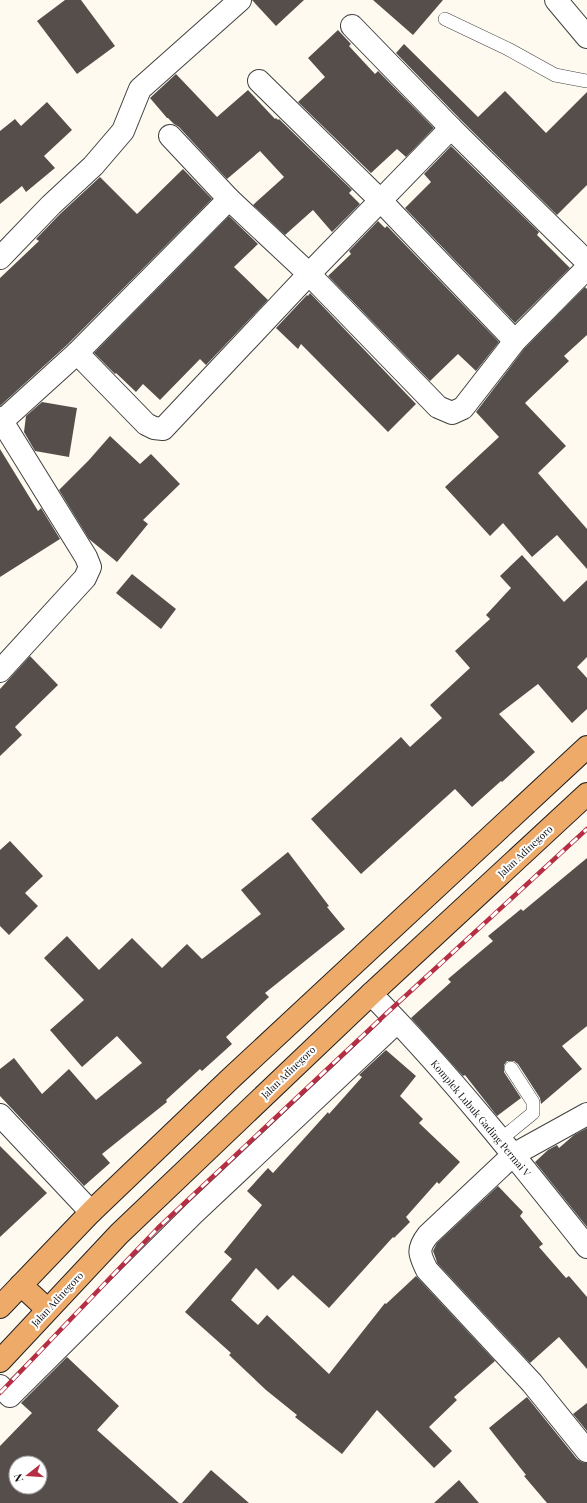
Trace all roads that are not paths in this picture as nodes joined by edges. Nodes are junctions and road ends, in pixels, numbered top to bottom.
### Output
1 (240, 0) edge
2 (556, 0) edge
3 (445, 19) dead end
4 (352, 26) dead end
5 (587, 37) edge
6 (258, 81) dead end
7 (587, 81) edge
8 (451, 128) junction
9 (170, 136) dead end
10 (229, 199) junction
11 (380, 200) junction
12 (0, 258) edge
13 (587, 262) edge
14 (587, 268) edge
15 (309, 274) junction
16 (515, 341) junction
17 (77, 353) junction
18 (1, 420) edge
19 (3, 659) edge
20 (587, 747) edge
21 (587, 794) edge
22 (371, 994) junction
23 (397, 1022) junction
24 (511, 1068) dead end
25 (587, 1114) edge
26 (0, 1115) edge
27 (507, 1147) junction
28 (91, 1212) junction
29 (587, 1247) edge
30 (21, 1285) junction
31 (0, 1307) edge
32 (47, 1310) junction
33 (0, 1360) edge
34 (0, 1386) edge
35 (587, 1450) edge

1 - 12 street
2 - 5 street
3 - 7 lane
4 - 8 street
6 - 11 street
8 - 11 street
8 - 13 street
9 - 10 street
10 - 15 street
10 - 17 street
11 - 15 street
11 - 16 street
14 - 16 street
15 - 16 street
15 - 17 street
17 - 18 street
18 - 19 street
20 - 28 highway
21 - 22 highway, Jalan Adinegoro
22 - 23 street, Komplek Lubuk Gading Permai V
22 - 32 highway, Jalan Adinegoro
23 - 27 street, Komplek Lubuk Gading Permai V
23 - 34 street
24 - 27 lane
25 - 27 street
26 - 28 street
27 - 29 street, Komplek Lubuk Gading Permai V
27 - 35 street
28 - 30 highway
30 - 31 highway
30 - 32 highway
32 - 33 highway, Jalan Adinegoro

